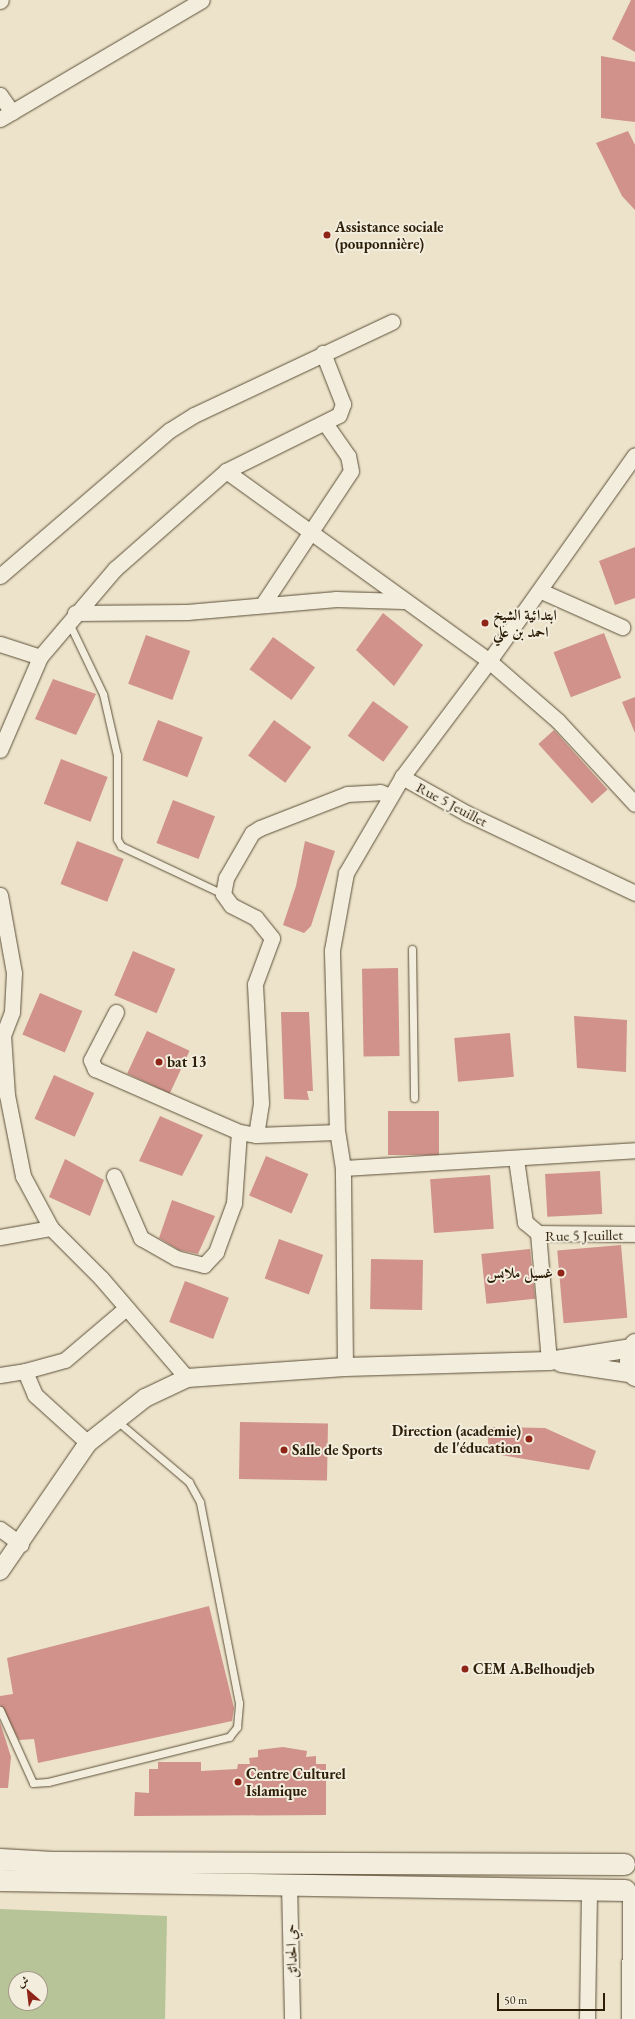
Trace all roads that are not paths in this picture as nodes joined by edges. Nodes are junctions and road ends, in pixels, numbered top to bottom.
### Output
1 (202, 0) edge
2 (0, 95) edge
3 (6, 115) edge
4 (392, 322) dead end
5 (322, 353) junction
6 (325, 423) junction
7 (635, 455) edge
8 (226, 471) junction
9 (311, 534) junction
10 (0, 576) edge
11 (541, 591) junction
12 (403, 601) junction
13 (263, 604) junction
14 (72, 617) junction
15 (622, 627) dead end
16 (0, 644) edge
17 (40, 657) junction
18 (490, 661) junction
19 (1, 745) edge
20 (402, 777) junction
21 (390, 796) junction
22 (635, 804) edge
23 (635, 893) edge
24 (223, 894) junction
25 (0, 895) edge
26 (412, 949) dead end
27 (116, 1012) dead end
28 (3, 1022) edge
29 (414, 1098) dead end
30 (239, 1132) junction
31 (337, 1132) junction
32 (256, 1135) junction
33 (635, 1150) edge
34 (516, 1159) junction
35 (343, 1168) junction
36 (114, 1176) dead end
37 (52, 1228) junction
38 (538, 1233) junction
39 (635, 1234) edge
40 (0, 1237) edge
41 (126, 1308) junction
42 (634, 1346) edge
43 (549, 1361) junction
44 (345, 1367) junction
45 (25, 1371) junction
46 (635, 1374) edge
47 (0, 1375) edge
48 (187, 1378) junction
49 (117, 1420) junction
50 (88, 1443) junction
51 (0, 1529) edge
52 (20, 1544) junction
53 (0, 1571) edge
54 (0, 1710) edge
55 (0, 1858) edge
56 (630, 1859) edge
57 (0, 1880) edge
58 (289, 1884) junction
59 (589, 1892) junction
60 (631, 1895) edge
61 (292, 2019) edge
62 (587, 2019) edge
63 (632, 2019) edge

1 - 3 street
2 - 3 street
4 - 5 street
5 - 6 street
5 - 10 street
6 - 8 street
6 - 9 street
7 - 11 street, Rue 5 Jeuillet
8 - 9 street
8 - 14 street
9 - 12 street
9 - 13 street
11 - 15 street
11 - 18 street, Rue 5 Jeuillet
12 - 13 street
12 - 18 street
13 - 14 street
14 - 17 street
14 - 24 lane
16 - 17 street
17 - 19 street
18 - 20 street, Rue 5 Jeuillet
18 - 22 street
20 - 21 street
20 - 23 street, Rue 5 Jeuillet
21 - 24 street
21 - 31 street
24 - 32 street
25 - 28 street
26 - 29 lane
27 - 30 street
28 - 37 street
30 - 32 street
30 - 36 street
31 - 32 street
31 - 35 street
33 - 34 street
34 - 35 street
34 - 38 street
35 - 44 street
37 - 40 street
37 - 41 street
38 - 39 street, Rue 5 Jeuillet
38 - 43 street, Rue 5 Jeuillet
41 - 45 street
41 - 48 street
42 - 43 street
42 - 46 main road
43 - 44 street
43 - 46 street
44 - 48 street
45 - 47 street
45 - 50 street
48 - 49 street
49 - 50 street
49 - 54 lane
50 - 52 street
51 - 52 street
52 - 53 street
55 - 56 main road
56 - 60 main road
57 - 58 main road
58 - 59 main road
58 - 61 street, حي الحدائق
59 - 60 main road
59 - 62 street
60 - 63 main road

